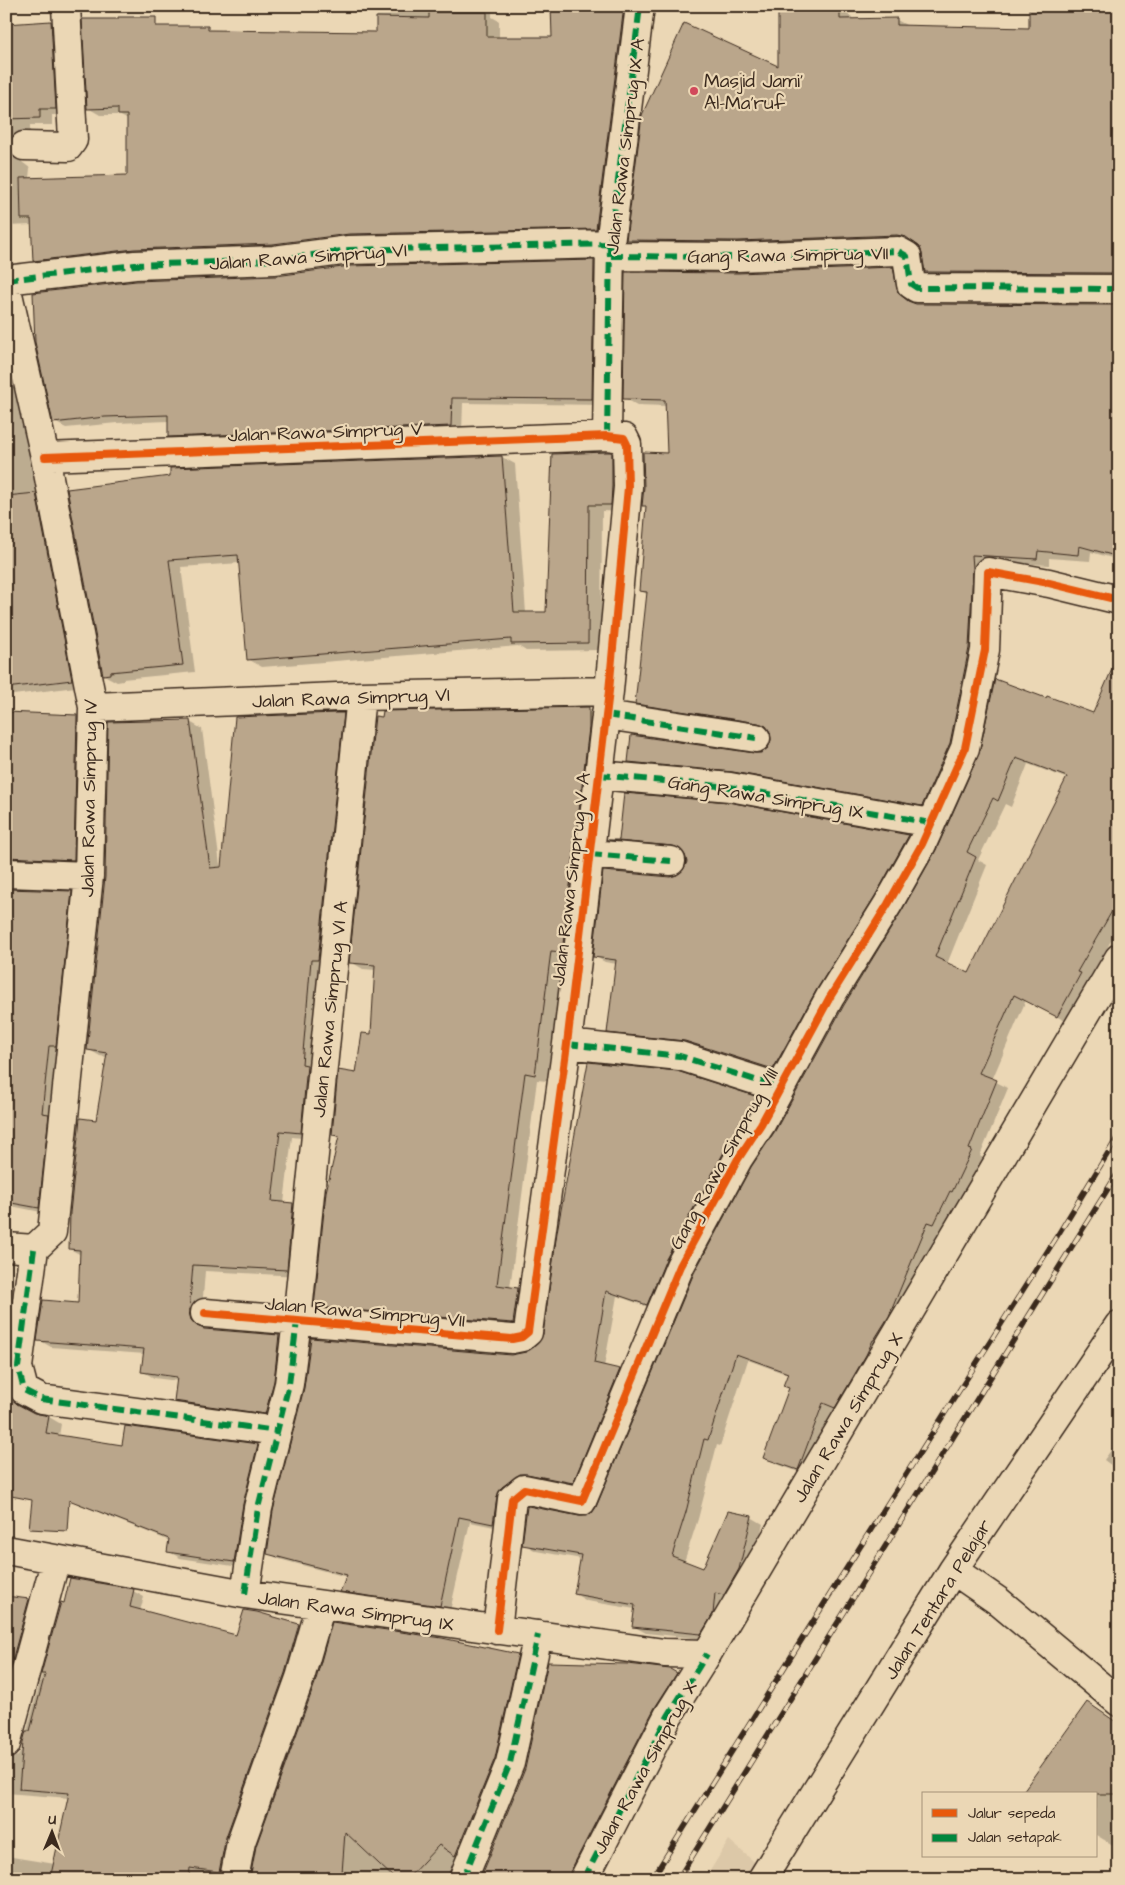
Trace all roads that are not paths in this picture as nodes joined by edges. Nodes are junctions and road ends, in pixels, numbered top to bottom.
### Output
1 (66, 6) edge
2 (640, 6) edge
3 (24, 146) dead end
4 (610, 250) junction
5 (6, 280) edge
6 (6, 285) edge
7 (1119, 289) edge
8 (608, 436) junction
9 (45, 457) junction
10 (1119, 600) edge
11 (361, 696) junction
12 (608, 703) junction
13 (93, 707) junction
14 (756, 738) dead end
15 (599, 775) junction
16 (931, 823) junction
17 (590, 854) junction
18 (671, 861) dead end
19 (6, 873) edge
20 (88, 876) junction
21 (1119, 958) edge
22 (567, 1044) junction
23 (780, 1088) junction
24 (6, 1247) edge
25 (34, 1249) junction
26 (205, 1313) dead end
27 (297, 1321) junction
28 (1119, 1324) edge
29 (522, 1337) joint
30 (278, 1432) junction
31 (6, 1550) edge
32 (56, 1559) junction
33 (953, 1570) junction
34 (245, 1594) junction
35 (321, 1605) junction
36 (497, 1630) junction
37 (538, 1635) junction
38 (707, 1654) junction
39 (1119, 1702) edge
40 (6, 1744) edge
41 (234, 1879) edge
42 (463, 1879) edge
43 (584, 1879) edge
44 (762, 1879) edge

1 - 3 street
2 - 4 street, Jalan Rawa Simprug IX A
4 - 5 street, Jalan Rawa Simprug VI
4 - 7 street, Gang Rawa Simprug VII
4 - 8 street, Jalan Rawa Simprug IX A
6 - 9 street, Jalan Rawa Simprug IV
8 - 9 street, Jalan Rawa Simprug V
8 - 12 street, Jalan Rawa Simprug V A
9 - 13 street, Jalan Rawa Simprug IV
10 - 16 street, Gang Rawa Simprug VIII
11 - 12 street, Jalan Rawa Simprug VI
11 - 13 street, Jalan Rawa Simprug VI
11 - 27 street, Jalan Rawa Simprug VI A
12 - 14 street, Jalan Rawa Simprug VI
12 - 15 street, Jalan Rawa Simprug V A
13 - 20 street, Jalan Rawa Simprug IV
15 - 16 street, Gang Rawa Simprug IX
15 - 17 street, Jalan Rawa Simprug V A
16 - 23 street, Gang Rawa Simprug VIII
17 - 18 street
17 - 22 street, Jalan Rawa Simprug V A
19 - 20 street
20 - 25 street, Jalan Rawa Simprug IV
21 - 38 street, Jalan Rawa Simprug X
22 - 23 street
22 - 29 street, Jalan Rawa Simprug V A
23 - 36 street, Gang Rawa Simprug VIII
24 - 25 street
25 - 30 street
26 - 27 street, Jalan Rawa Simprug VII
27 - 29 street, Jalan Rawa Simprug VII
27 - 30 street, Jalan Rawa Simprug VI A
28 - 33 street, Jalan Tentara Pelajar
30 - 34 street, Jalan Rawa Simprug VI A
31 - 32 street, Jalan Rawa Simprug IX
32 - 34 street, Jalan Rawa Simprug IX
32 - 40 street
33 - 39 street
33 - 44 street, Jalan Tentara Pelajar
34 - 35 street, Jalan Rawa Simprug IX
35 - 36 street, Jalan Rawa Simprug IX
35 - 41 street
36 - 37 street, Jalan Rawa Simprug IX
37 - 38 street, Jalan Rawa Simprug IX
37 - 42 street
38 - 43 street, Jalan Rawa Simprug X

